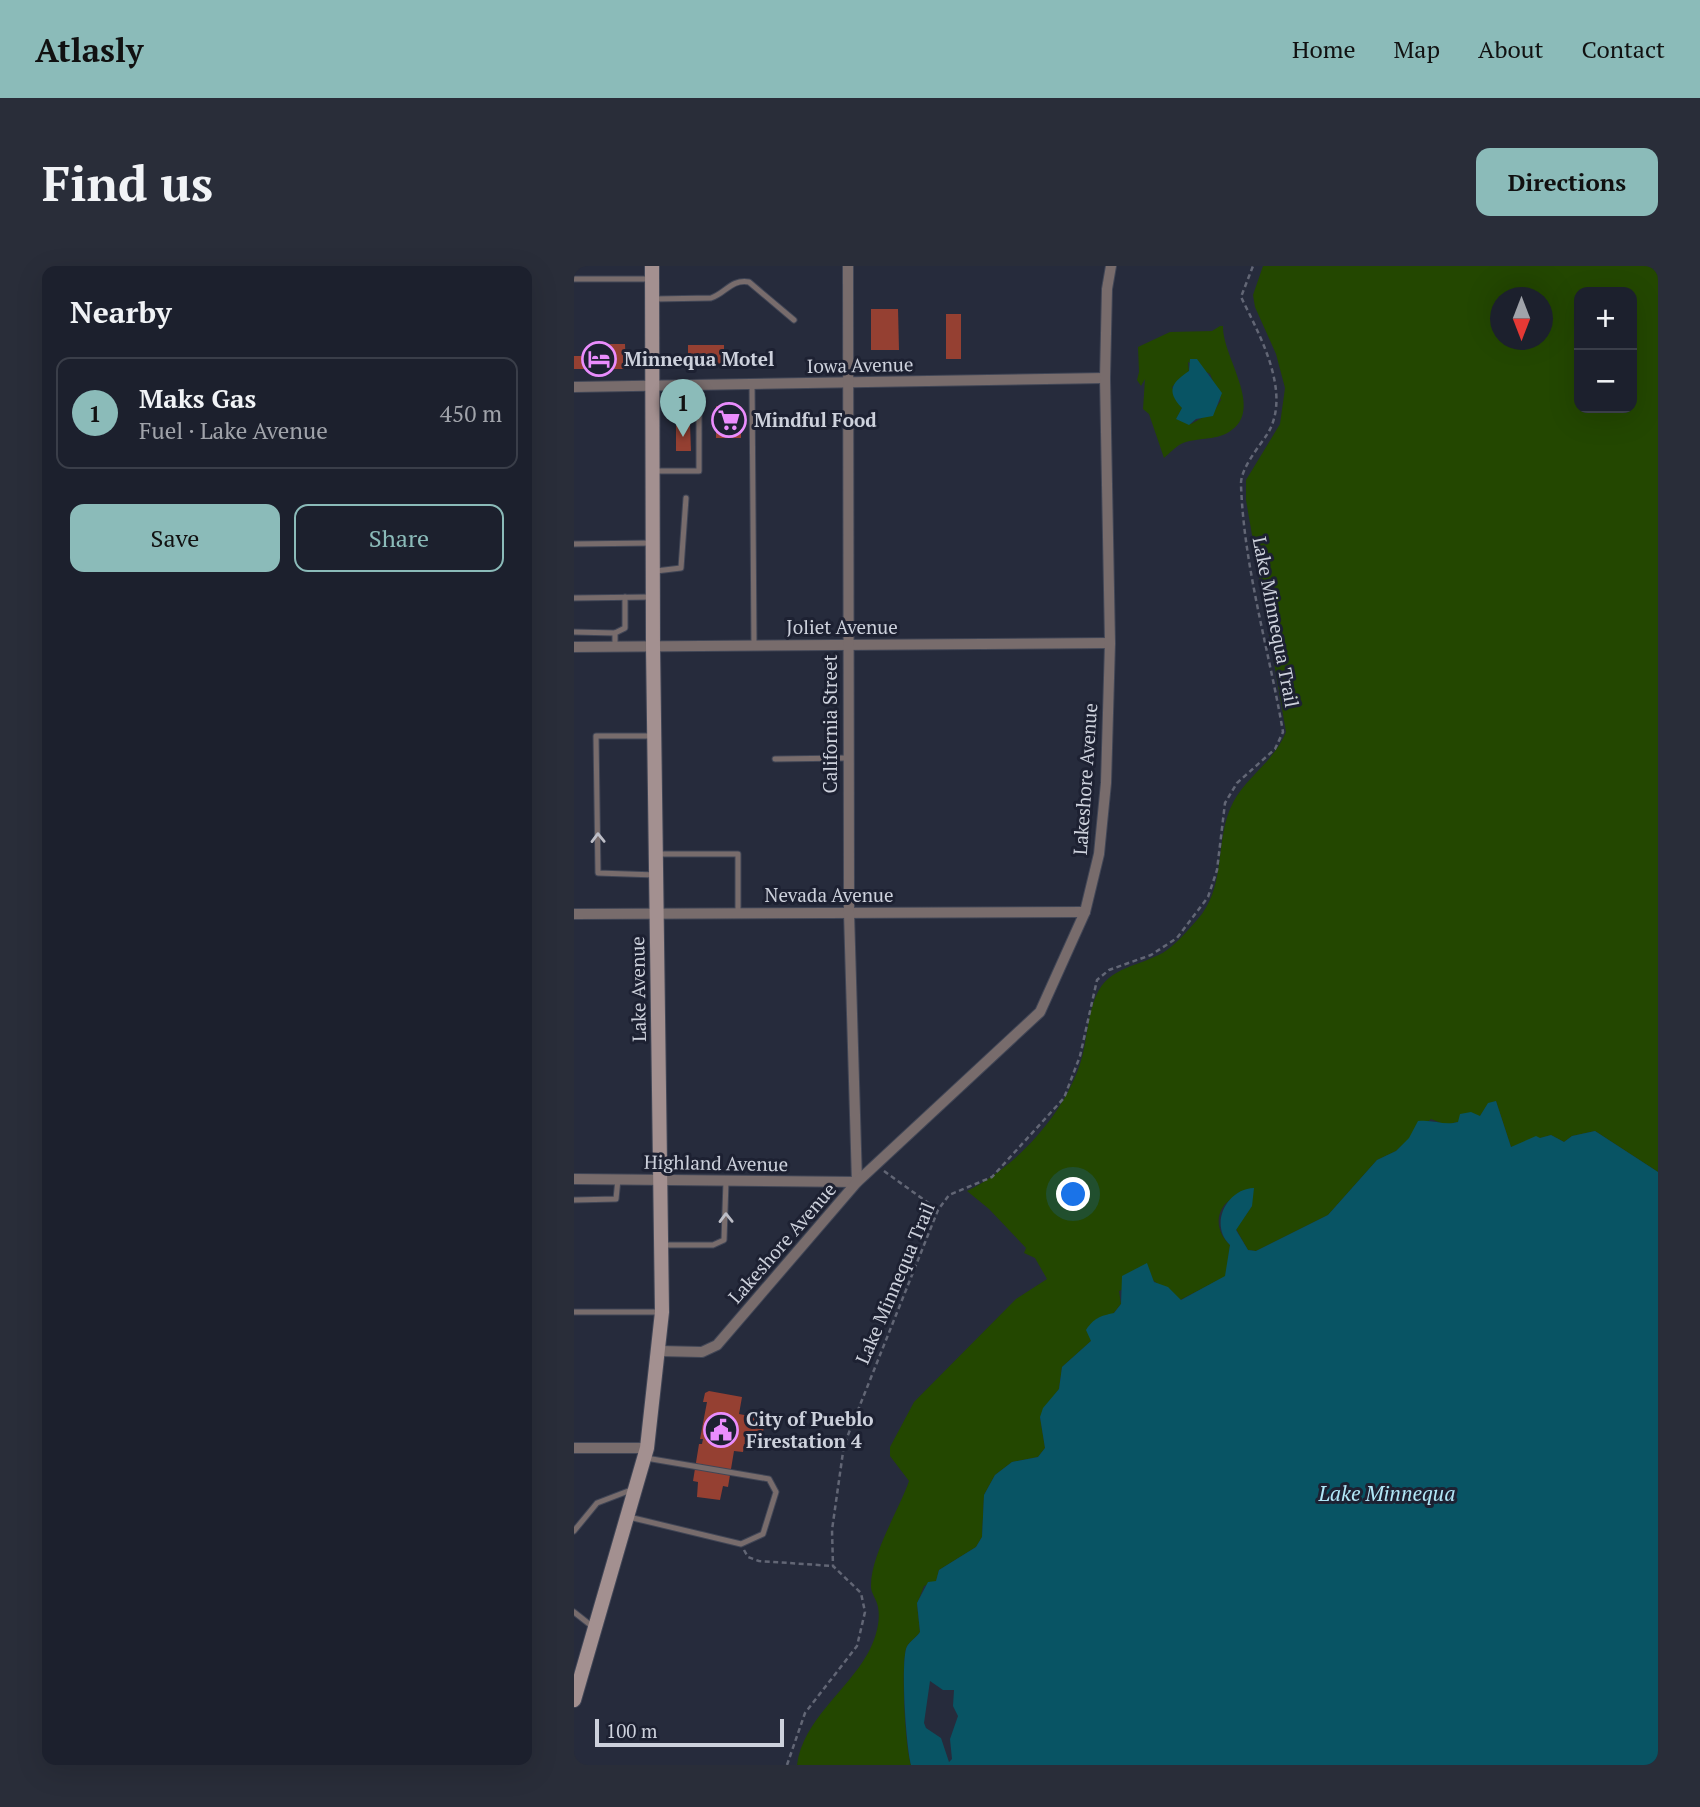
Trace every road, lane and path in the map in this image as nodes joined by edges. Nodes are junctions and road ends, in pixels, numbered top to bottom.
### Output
1 (848, 266) edge
2 (1111, 266) edge
3 (1253, 266) edge
4 (652, 273) edge
5 (574, 279) edge
6 (652, 299) junction
7 (794, 320) dead end
8 (1105, 378) junction
9 (849, 383) junction
10 (752, 384) junction
11 (699, 385) junction
12 (652, 386) junction
13 (574, 387) edge
14 (652, 471) junction
15 (686, 498) dead end
16 (652, 543) junction
17 (574, 544) edge
18 (652, 571) junction
19 (625, 597) junction
20 (653, 597) junction
21 (574, 598) edge
22 (574, 632) edge
23 (615, 633) junction
24 (1110, 643) junction
25 (754, 645) junction
26 (847, 645) junction
27 (615, 646) junction
28 (653, 646) junction
29 (574, 647) edge
30 (654, 736) junction
31 (848, 758) junction
32 (775, 759) dead end
33 (655, 854) junction
34 (656, 875) junction
35 (1085, 912) junction
36 (656, 913) junction
37 (738, 913) junction
38 (849, 913) junction
39 (574, 914) edge
40 (875, 1165) junction
41 (574, 1179) edge
42 (618, 1179) junction
43 (660, 1180) junction
44 (726, 1181) junction
45 (857, 1182) junction
46 (574, 1199) edge
47 (938, 1210) junction
48 (661, 1245) junction
49 (574, 1312) edge
50 (662, 1312) junction
51 (659, 1351) junction
52 (574, 1448) edge
53 (645, 1452) junction
54 (634, 1489) junction
55 (626, 1517) junction
56 (574, 1531) edge
57 (741, 1544) junction
58 (832, 1566) junction
59 (574, 1612) edge
60 (593, 1627) junction
61 (578, 1663) edge
62 (574, 1700) edge
63 (787, 1765) edge

1 - 9 street, California Street
2 - 8 street, Lakeshore Avenue
3 - 47 path, Lake Minnequa Trail
4 - 5 lane
4 - 6 main road, Lake Avenue
6 - 7 lane
6 - 12 main road, Lake Avenue
8 - 9 street, Iowa Avenue
8 - 24 street, Lakeshore Avenue
9 - 10 street, Iowa Avenue
9 - 26 street, California Street
10 - 11 street, Iowa Avenue
10 - 25 lane
11 - 12 street, Iowa Avenue
11 - 14 lane
12 - 13 street, Iowa Avenue
12 - 14 main road, Lake Avenue
14 - 16 main road, Lake Avenue
15 - 18 lane
16 - 17 lane
16 - 18 main road, Lake Avenue
18 - 20 main road, Lake Avenue
19 - 20 lane
19 - 21 lane
19 - 23 lane
20 - 28 main road, Lake Avenue
22 - 23 lane
23 - 27 lane
24 - 26 street, Joliet Avenue
24 - 35 street, Lakeshore Avenue
25 - 26 street, Joliet Avenue
25 - 28 street, Joliet Avenue
26 - 31 street, California Street
27 - 28 street, Joliet Avenue
27 - 29 street, Joliet Avenue
28 - 30 main road, Lake Avenue
30 - 33 main road, Lake Avenue
34 -> 30 lane
31 - 32 lane
31 - 38 street, California Street
33 - 34 main road, Lake Avenue
33 - 37 lane
34 - 36 main road, Lake Avenue
35 - 38 street, Nevada Avenue
35 - 40 street, Lakeshore Avenue
36 - 37 street, Nevada Avenue
36 - 39 street, Nevada Avenue
36 - 43 main road, Lake Avenue
37 - 38 street, Nevada Avenue
38 - 45 street, California Street
40 - 45 street, Lakeshore Avenue
40 - 47 path
41 - 42 street, Highland Avenue
42 - 43 street, Highland Avenue
42 - 46 lane
43 - 44 street, Highland Avenue
43 - 48 main road, Lake Avenue
44 - 45 street, Highland Avenue
48 -> 44 lane
45 - 51 street, Lakeshore Avenue
47 - 58 path, Lake Minnequa Trail
48 - 50 main road, Lake Avenue
49 - 50 lane
50 - 51 main road, Lake Avenue
51 - 53 main road, Lake Avenue
52 - 53 street
53 - 54 main road, Lake Avenue
53 - 57 lane
54 - 55 main road, Lake Avenue
54 - 56 lane
55 - 57 lane
55 - 60 main road, Lake Avenue
57 - 58 path
58 - 63 path
59 - 60 lane
60 - 61 main road, Lake Avenue
61 - 62 main road, Lake Avenue

